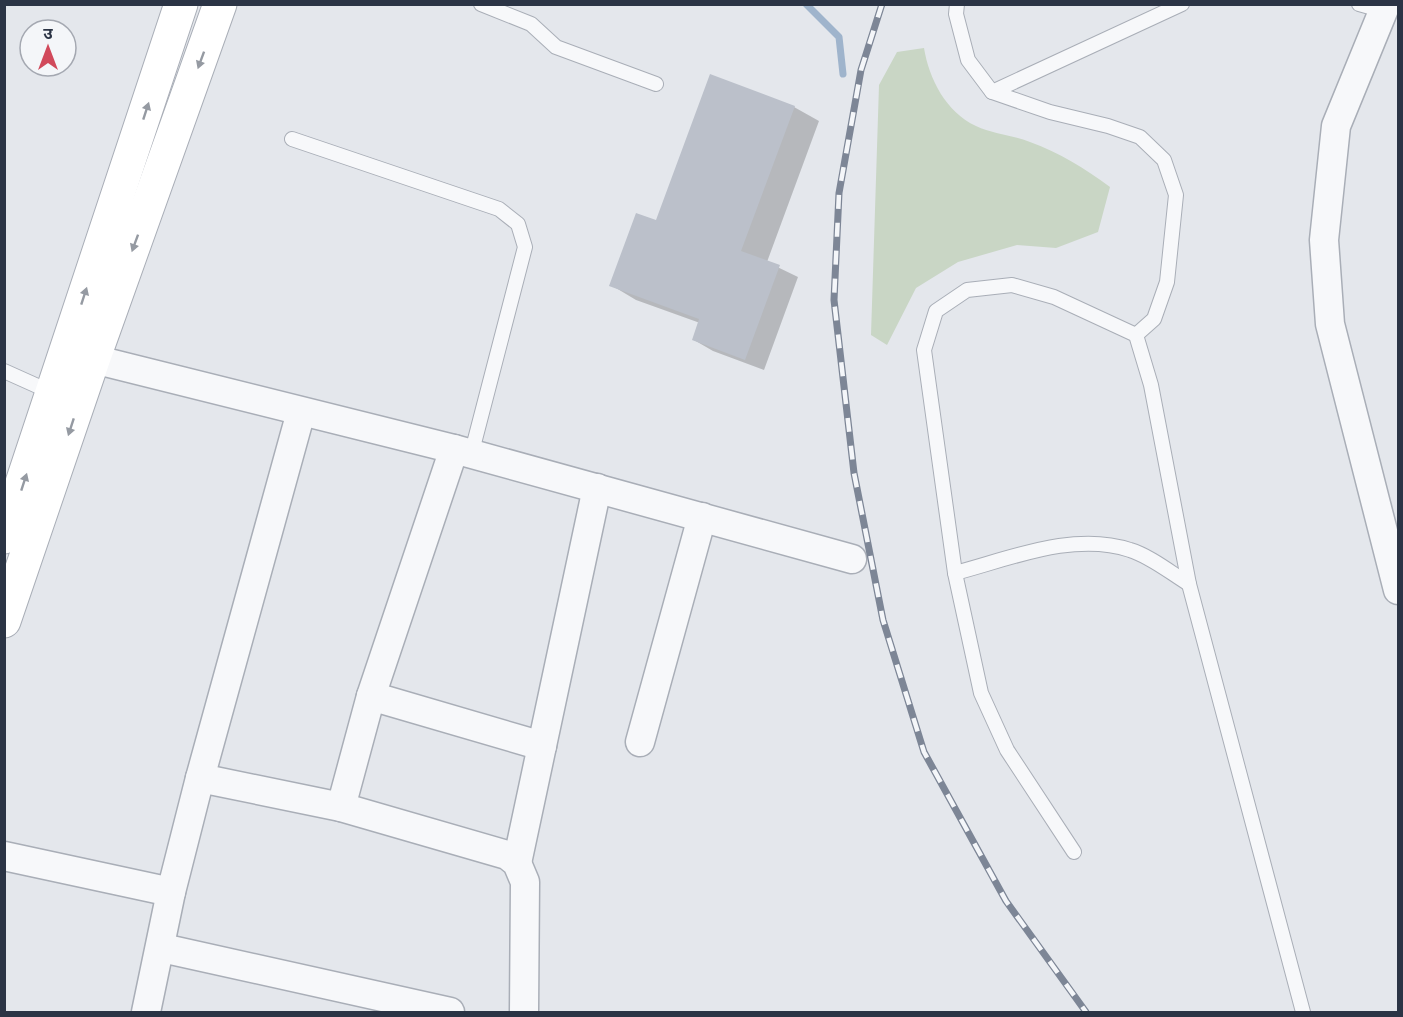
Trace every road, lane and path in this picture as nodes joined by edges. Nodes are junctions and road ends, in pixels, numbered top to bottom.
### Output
1 (181, 4) edge
2 (220, 4) edge
3 (481, 4) edge
4 (957, 4) edge
5 (1182, 4) edge
6 (1376, 7) edge
7 (656, 84) dead end
8 (992, 92) junction
9 (292, 139) dead end
10 (1136, 335) junction
11 (79, 356) junction
12 (4, 371) edge
13 (52, 393) junction
14 (301, 412) junction
15 (462, 452) junction
16 (597, 488) junction
17 (702, 517) junction
18 (4, 537) edge
19 (852, 559) dead end
20 (955, 573) junction
21 (1189, 584) junction
22 (1398, 590) edge
23 (4, 621) edge
24 (371, 696) junction
25 (640, 742) dead end
26 (542, 746) junction
27 (200, 778) junction
28 (341, 807) junction
29 (1074, 852) dead end
30 (4, 856) edge
31 (517, 863) junction
32 (171, 892) junction
33 (162, 948) junction
34 (146, 1012) edge
35 (450, 1012) edge
36 (524, 1012) edge
37 (1303, 1012) edge

11 -> 1 main road
2 -> 11 main road
3 - 7 lane
4 - 8 lane
5 - 8 lane
6 - 22 street
8 - 10 lane
9 - 15 lane
10 - 20 lane
10 - 21 lane
11 - 13 main road
11 - 14 street
11 -> 23 main road
12 - 13 lane
18 -> 13 main road
14 - 15 street
14 - 27 street
15 - 16 street
15 - 24 street
16 - 17 street
16 - 26 street
17 - 19 street
17 - 25 street
20 - 21 lane
20 - 29 lane
21 - 37 lane
24 - 26 street
24 - 28 street
26 - 31 street
27 - 28 street
27 - 32 street
28 - 31 street
30 - 32 street
31 - 36 street
32 - 33 street
33 - 34 street
33 - 35 street

